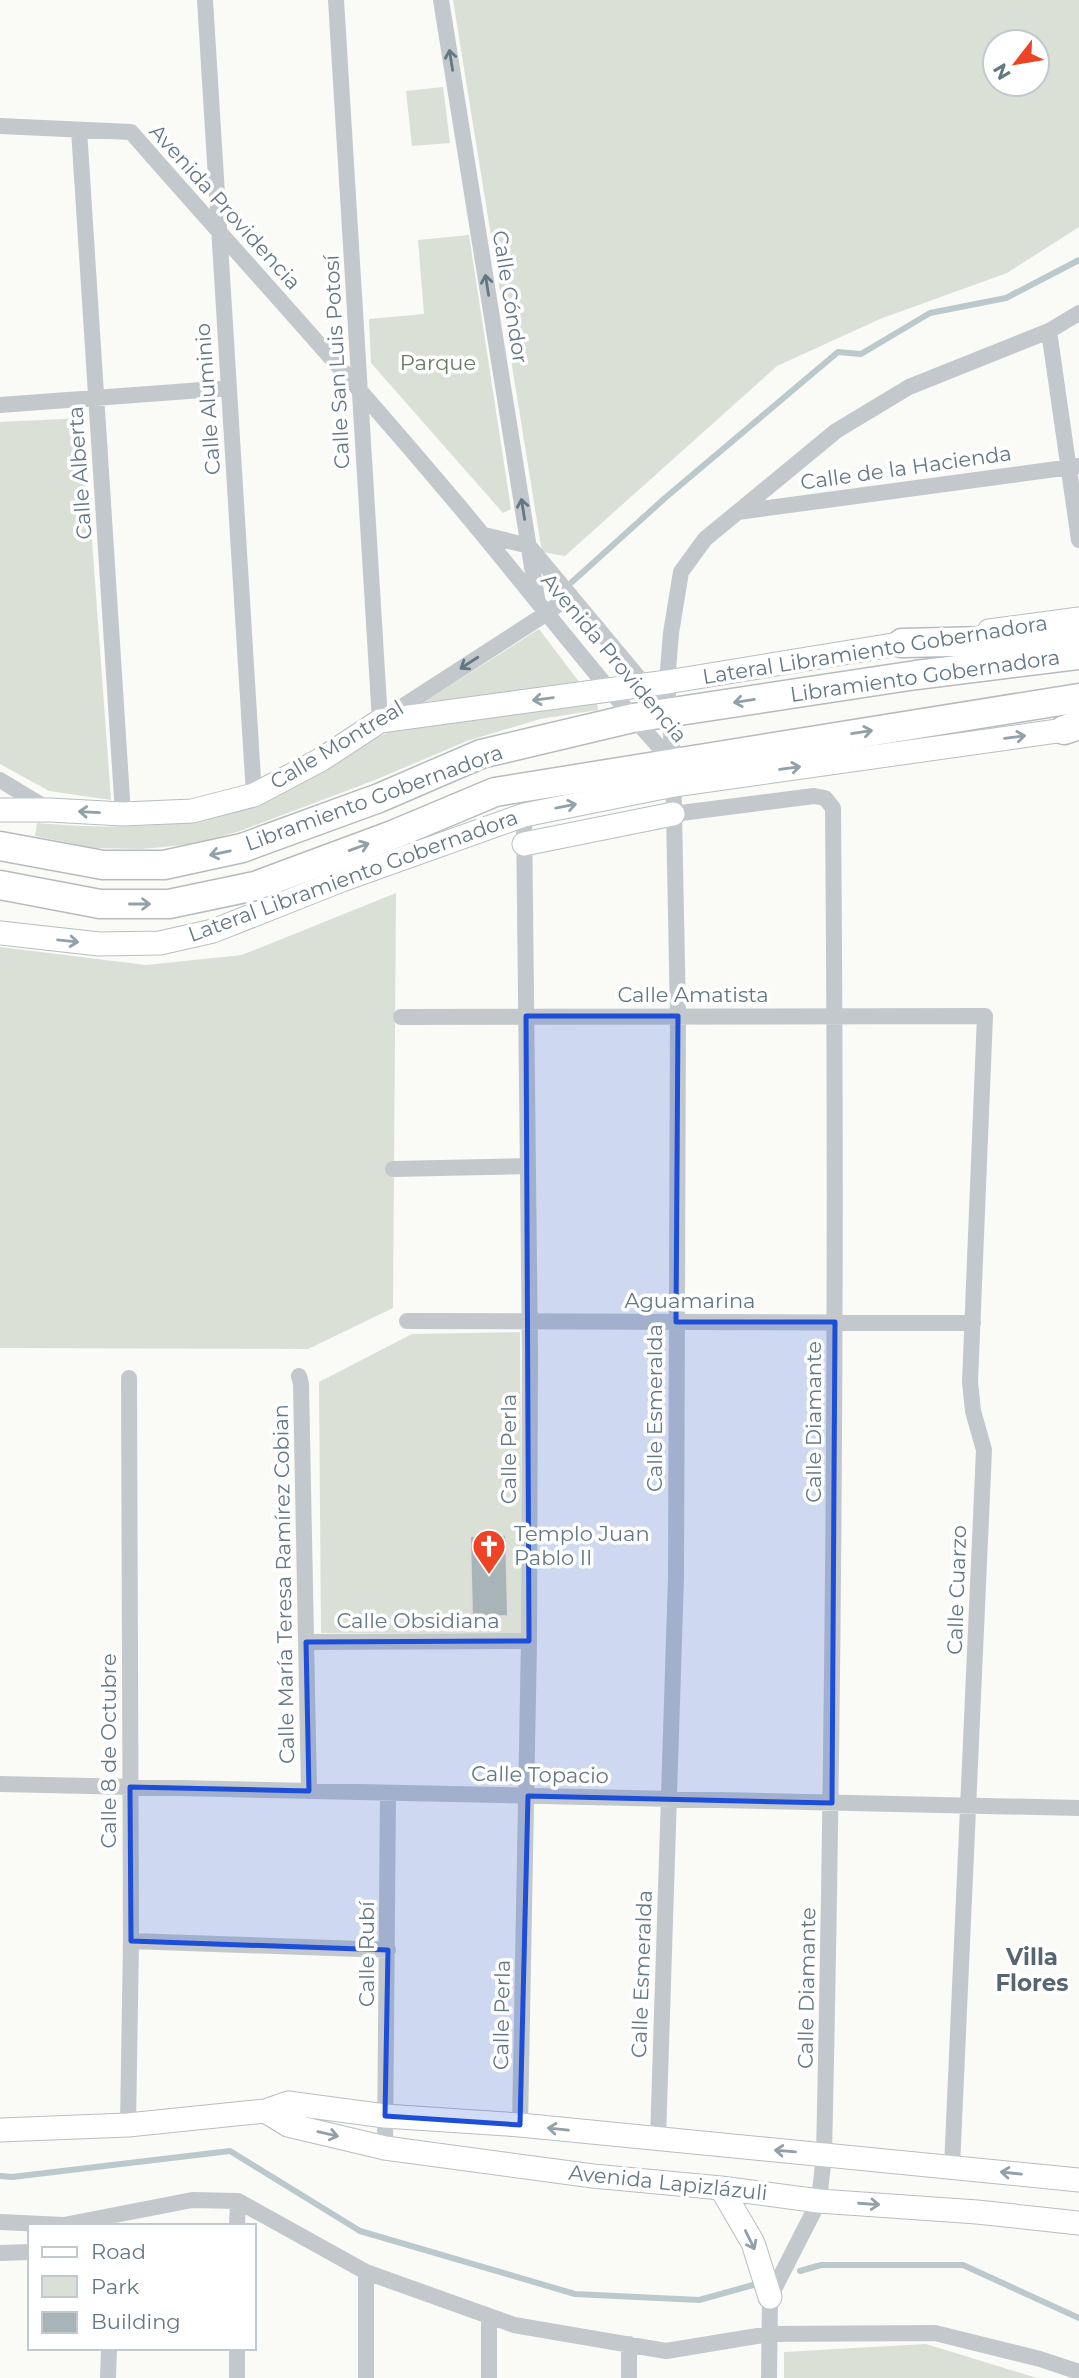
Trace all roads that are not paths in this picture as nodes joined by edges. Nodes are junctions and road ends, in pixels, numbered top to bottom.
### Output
1 (205, 0) edge
2 (336, 0) edge
3 (441, 0) edge
4 (0, 126) edge
5 (79, 130) junction
6 (219, 233) junction
7 (1079, 313) edge
8 (1049, 331) junction
9 (229, 388) junction
10 (359, 388) junction
11 (96, 399) junction
12 (0, 405) edge
13 (1074, 467) edge
14 (738, 512) junction
15 (484, 535) junction
16 (1079, 540) edge
17 (529, 546) junction
18 (570, 595) junction
19 (543, 607) junction
20 (1079, 619) edge
21 (1079, 639) edge
22 (902, 643) junction
23 (1079, 655) edge
24 (667, 682) junction
25 (644, 684) junction
26 (610, 690) junction
27 (1079, 698) edge
28 (669, 714) junction
29 (633, 718) junction
30 (380, 721) junction
31 (1074, 728) edge
32 (673, 773) junction
33 (0, 780) edge
34 (254, 795) junction
35 (0, 810) edge
36 (50, 810) junction
37 (123, 814) junction
38 (673, 814) junction
39 (524, 815) junction
40 (524, 844) junction
41 (0, 846) edge
42 (0, 885) edge
43 (0, 933) edge
44 (526, 1016) junction
45 (678, 1016) junction
46 (835, 1016) junction
47 (985, 1016) joint
48 (401, 1017) dead end
49 (528, 1166) junction
50 (393, 1169) dead end
51 (407, 1321) dead end
52 (529, 1321) junction
53 (676, 1322) junction
54 (835, 1322) junction
55 (973, 1322) junction
56 (299, 1376) dead end
57 (129, 1378) dead end
58 (529, 1641) junction
59 (306, 1642) junction
60 (0, 1784) edge
61 (130, 1787) junction
62 (309, 1791) junction
63 (388, 1793) junction
64 (528, 1796) junction
65 (669, 1799) junction
66 (832, 1802) junction
67 (969, 1806) junction
68 (1079, 1808) edge
69 (131, 1941) junction
70 (388, 1950) junction
71 (265, 2111) junction
72 (385, 2116) junction
73 (128, 2125) junction
74 (520, 2125) junction
75 (0, 2130) edge
76 (658, 2139) junction
77 (385, 2148) junction
78 (824, 2155) junction
79 (951, 2167) junction
80 (1079, 2180) edge
81 (721, 2188) junction
82 (237, 2201) junction
83 (819, 2201) junction
84 (110, 2221) edge
85 (0, 2222) edge
86 (1079, 2223) edge
87 (43, 2224) edge
88 (76, 2224) edge
89 (237, 2224) edge
90 (28, 2252) edge
91 (0, 2253) edge
92 (366, 2272) junction
93 (770, 2297) junction
94 (489, 2316) junction
95 (769, 2334) junction
96 (629, 2344) junction
97 (109, 2350) edge
98 (237, 2350) edge
99 (1079, 2372) edge
100 (108, 2378) edge
101 (237, 2378) edge
102 (366, 2378) edge
103 (489, 2378) edge
104 (629, 2378) edge
105 (769, 2378) edge

1 - 6 street, Calle Aluminio
2 - 10 street, Calle San Luis Potosí
17 -> 3 street, Calle Cóndor
4 - 5 street, Avenida Providencia
5 - 6 street, Avenida Providencia
5 - 11 street, Calle Alberta
6 - 9 street, Calle Aluminio
6 - 10 street, Avenida Providencia
7 - 8 street
8 - 13 street
8 - 14 street
9 - 11 street
9 - 34 street, Calle Aluminio
10 - 15 street, Avenida Providencia
10 - 30 street, Calle San Luis Potosí
11 - 12 street
11 - 37 street, Calle Alberta
13 - 14 street, Calle de la Hacienda
13 - 16 street
14 - 24 street
15 - 17 street
15 - 19 street, Avenida Providencia
17 - 18 street, Avenida Providencia
17 - 19 street, Calle Cóndor
18 - 19 street, Calle Montreal
18 - 25 street, Avenida Providencia
19 - 26 street, Avenida Providencia
19 -> 30 street, Calle Montreal
20 - 22 street, Lateral Libramiento Gobernadora
21 - 22 highway
22 - 24 street, Lateral Libramiento Gobernadora
23 -> 28 highway, Libramiento Gobernadora
24 - 25 street, Lateral Libramiento Gobernadora
24 - 28 street
25 - 26 street, Lateral Libramiento Gobernadora
25 - 28 street, Avenida Providencia
26 - 29 street, Avenida Providencia
26 -> 30 street, Lateral Libramiento Gobernadora
32 -> 27 highway, Libramiento Gobernadora
28 - 29 highway, Libramiento Gobernadora
28 - 32 street, Avenida Providencia
29 - 32 street, Avenida Providencia
29 -> 41 highway, Libramiento Gobernadora
30 - 34 street, Calle Montreal
32 -> 31 street, Lateral Libramiento Gobernadora
32 - 38 street, Calle Esmeralda
39 -> 32 street, Lateral Libramiento Gobernadora
42 -> 32 highway, Libramiento Gobernadora
33 - 36 street, Calle Montreal
34 - 37 street, Calle Montreal
35 - 36 street
37 -> 36 street, Calle Montreal
38 - 40 street
38 - 45 street, Calle Esmeralda
38 - 46 street, Calle Diamante
39 - 40 street, Calle Perla
43 -> 39 street, Lateral Libramiento Gobernadora
40 - 44 street, Calle Perla
44 - 45 street, Calle Amatista
44 - 48 street, Calle Amatista
44 - 49 street, Calle Perla
45 - 46 street, Calle Amatista
45 - 53 street, Calle Esmeralda
46 - 47 street, Calle Amatista
46 - 54 street, Calle Diamante
47 - 55 street, Calle Cuarzo
49 - 50 street
49 - 52 street, Calle Perla
51 - 52 street, Aguamarina
52 - 53 street, Aguamarina
52 - 58 street, Calle Perla
53 - 54 street, Aguamarina
53 - 65 street, Calle Esmeralda
54 - 55 street, Aguamarina
54 - 66 street, Calle Diamante
55 - 67 street, Calle Cuarzo
56 - 59 street, Calle María Teresa Ramírez Cobian
57 - 61 street, Calle 8 de Octubre
58 - 59 street, Calle Obsidiana
58 - 64 street, Calle Perla
59 - 62 street, Calle María Teresa Ramírez Cobian
60 - 61 street, Calle Topacio
61 - 62 street, Calle Topacio
61 - 69 street, Calle 8 de Octubre
62 - 63 street, Calle Topacio
63 - 64 street, Calle Topacio
63 - 70 street, Calle Rubí
64 - 65 street, Calle Topacio
64 - 74 street, Calle Perla
65 - 66 street, Calle Topacio
65 - 76 street, Calle Esmeralda
66 - 67 street, Calle Topacio
66 - 78 street, Calle Diamante
67 - 68 street, Calle Topacio
67 - 79 street, Calle Cuarzo
69 - 70 street
69 - 73 street, Calle 8 de Octubre
70 - 72 street, Calle Rubí
71 - 72 street, Avenida Lapizlázuli
71 - 73 street, Avenida Lapizlázuli
71 -> 77 street, Avenida Lapizlázuli
72 - 74 street, Avenida Lapizlázuli
72 - 77 street, Calle Rubí
73 - 75 street, Avenida Lapizlázuli
76 -> 74 street, Avenida Lapizlázuli
78 -> 76 street, Avenida Lapizlázuli
77 - 81 street, Avenida Lapizlázuli
78 - 79 street, Avenida Lapizlázuli
78 - 83 street, Calle Diamante
80 -> 79 street, Avenida Lapizlázuli
81 - 83 street, Avenida Lapizlázuli
81 -> 93 street
82 - 84 street
82 - 89 street
82 - 92 street
83 -> 86 street, Avenida Lapizlázuli
83 - 93 street
84 - 88 street
85 - 87 street
90 - 91 street
92 - 94 street
92 - 102 street
93 - 95 street
94 - 96 street
94 - 103 street
95 - 96 street
95 - 99 street
95 - 105 street
96 - 104 street
97 - 100 street
98 - 101 street

